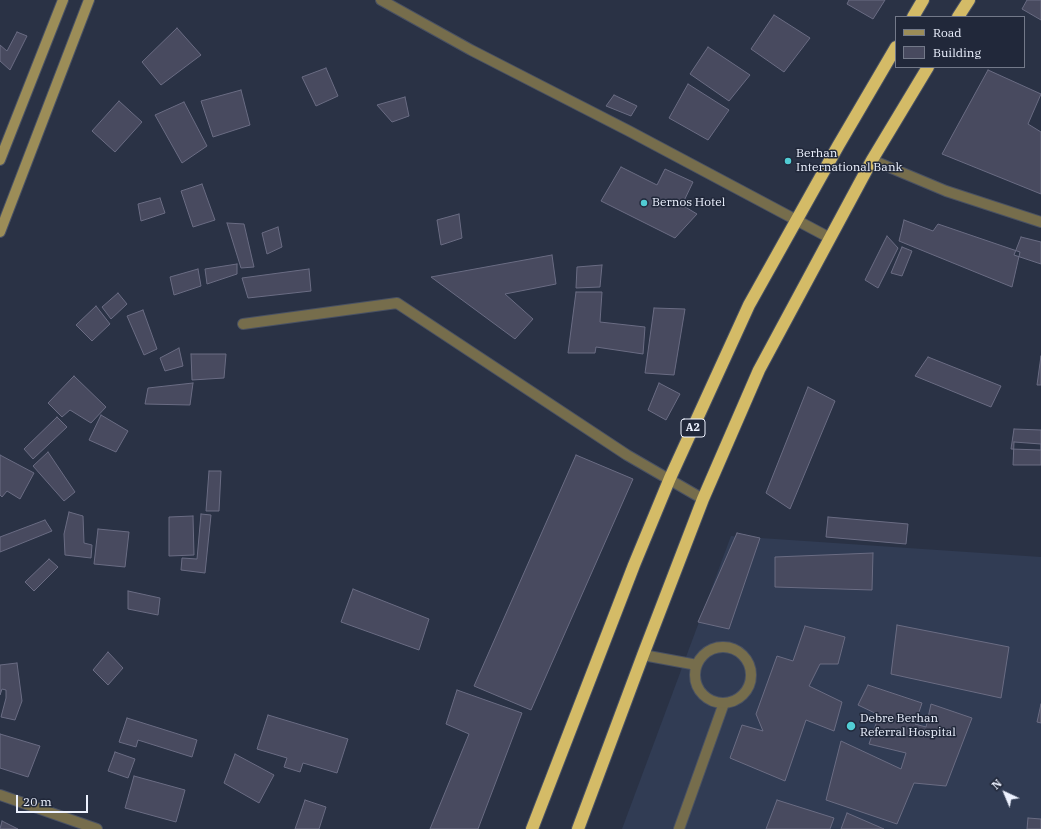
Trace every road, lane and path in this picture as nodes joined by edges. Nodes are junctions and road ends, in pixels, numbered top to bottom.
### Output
1 (63, 0) edge
2 (89, 0) edge
3 (381, 0) edge
4 (923, 0) edge
5 (968, 0) edge
6 (914, 16) edge
7 (959, 16) edge
8 (895, 49) edge
9 (927, 68) edge
10 (0, 160) edge
11 (872, 160) junction
12 (797, 219) junction
13 (1041, 222) edge
14 (0, 232) edge
15 (830, 238) junction
16 (244, 324) dead end
17 (670, 478) junction
18 (703, 499) junction
19 (643, 655) junction
20 (697, 665) junction
21 (724, 703) junction
22 (0, 795) edge
23 (97, 829) edge
24 (532, 829) edge
25 (578, 829) edge
26 (680, 829) edge

1 - 10 street
2 - 14 street
3 - 12 street
4 - 6 highway
5 - 7 highway
8 - 12 highway, A2
9 - 11 highway
11 - 13 street
11 - 15 highway
12 - 15 street
12 - 17 highway, A2
15 - 18 highway
16 - 17 street
17 - 18 street
17 - 24 highway, A2
18 - 19 highway
19 - 20 street
19 - 25 highway
20 - 21 street
20 - 21 street
21 - 26 street
22 - 23 street

